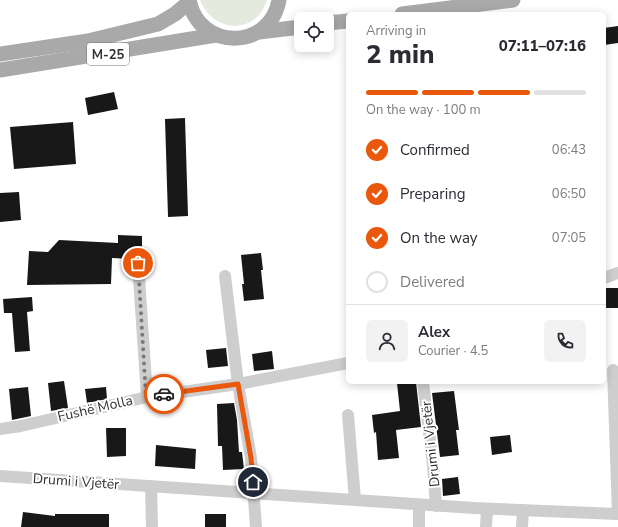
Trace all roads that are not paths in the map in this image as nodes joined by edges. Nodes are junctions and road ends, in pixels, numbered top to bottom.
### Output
1 (279, 0) edge
2 (513, 0) edge
3 (189, 1) edge
4 (418, 12) edge
5 (346, 21) edge
6 (334, 22) edge
7 (294, 28) edge
8 (259, 32) junction
9 (216, 35) junction
10 (0, 54) edge
11 (0, 70) edge
12 (138, 263) dead end
13 (618, 273) edge
14 (225, 276) dead end
15 (606, 277) edge
16 (346, 363) edge
17 (613, 370) dead end
18 (238, 384) junction
19 (423, 384) edge
20 (146, 397) junction
21 (348, 415) dead end
22 (0, 429) edge
23 (0, 476) edge
24 (151, 486) junction
25 (254, 493) junction
26 (355, 500) junction
27 (419, 505) junction
28 (436, 506) junction
29 (487, 509) junction
30 (523, 510) junction
31 (618, 514) edge
32 (152, 527) edge
33 (256, 527) edge
34 (419, 527) edge
35 (486, 527) edge
36 (522, 527) edge

1 - 8 main road, M-25
2 - 4 main road
3 - 9 main road, M-25
3 - 10 main road, M-25
5 - 6 main road
7 - 8 main road, M-25
8 - 9 main road, M-25
9 - 11 main road, M-25
12 - 20 street
13 - 15 street
14 - 18 street
16 - 18 street, Fushë Molla
17 - 31 street
18 - 20 street, Fushë Molla
18 - 25 street
19 - 28 street, Drumi i Vjetër
20 - 22 street, Fushë Molla
21 - 26 street
23 - 24 street, Drumi i Vjetër
24 - 25 street, Drumi i Vjetër
24 - 32 street
25 - 26 street, Drumi i Vjetër
25 - 33 street
26 - 27 street, Drumi i Vjetër
27 - 28 street, Drumi i Vjetër
27 - 34 street
28 - 29 street, Drumi i Vjetër
29 - 30 street, Drumi i Vjetër
29 - 35 street
30 - 31 street, Drumi i Vjetër
30 - 36 street

